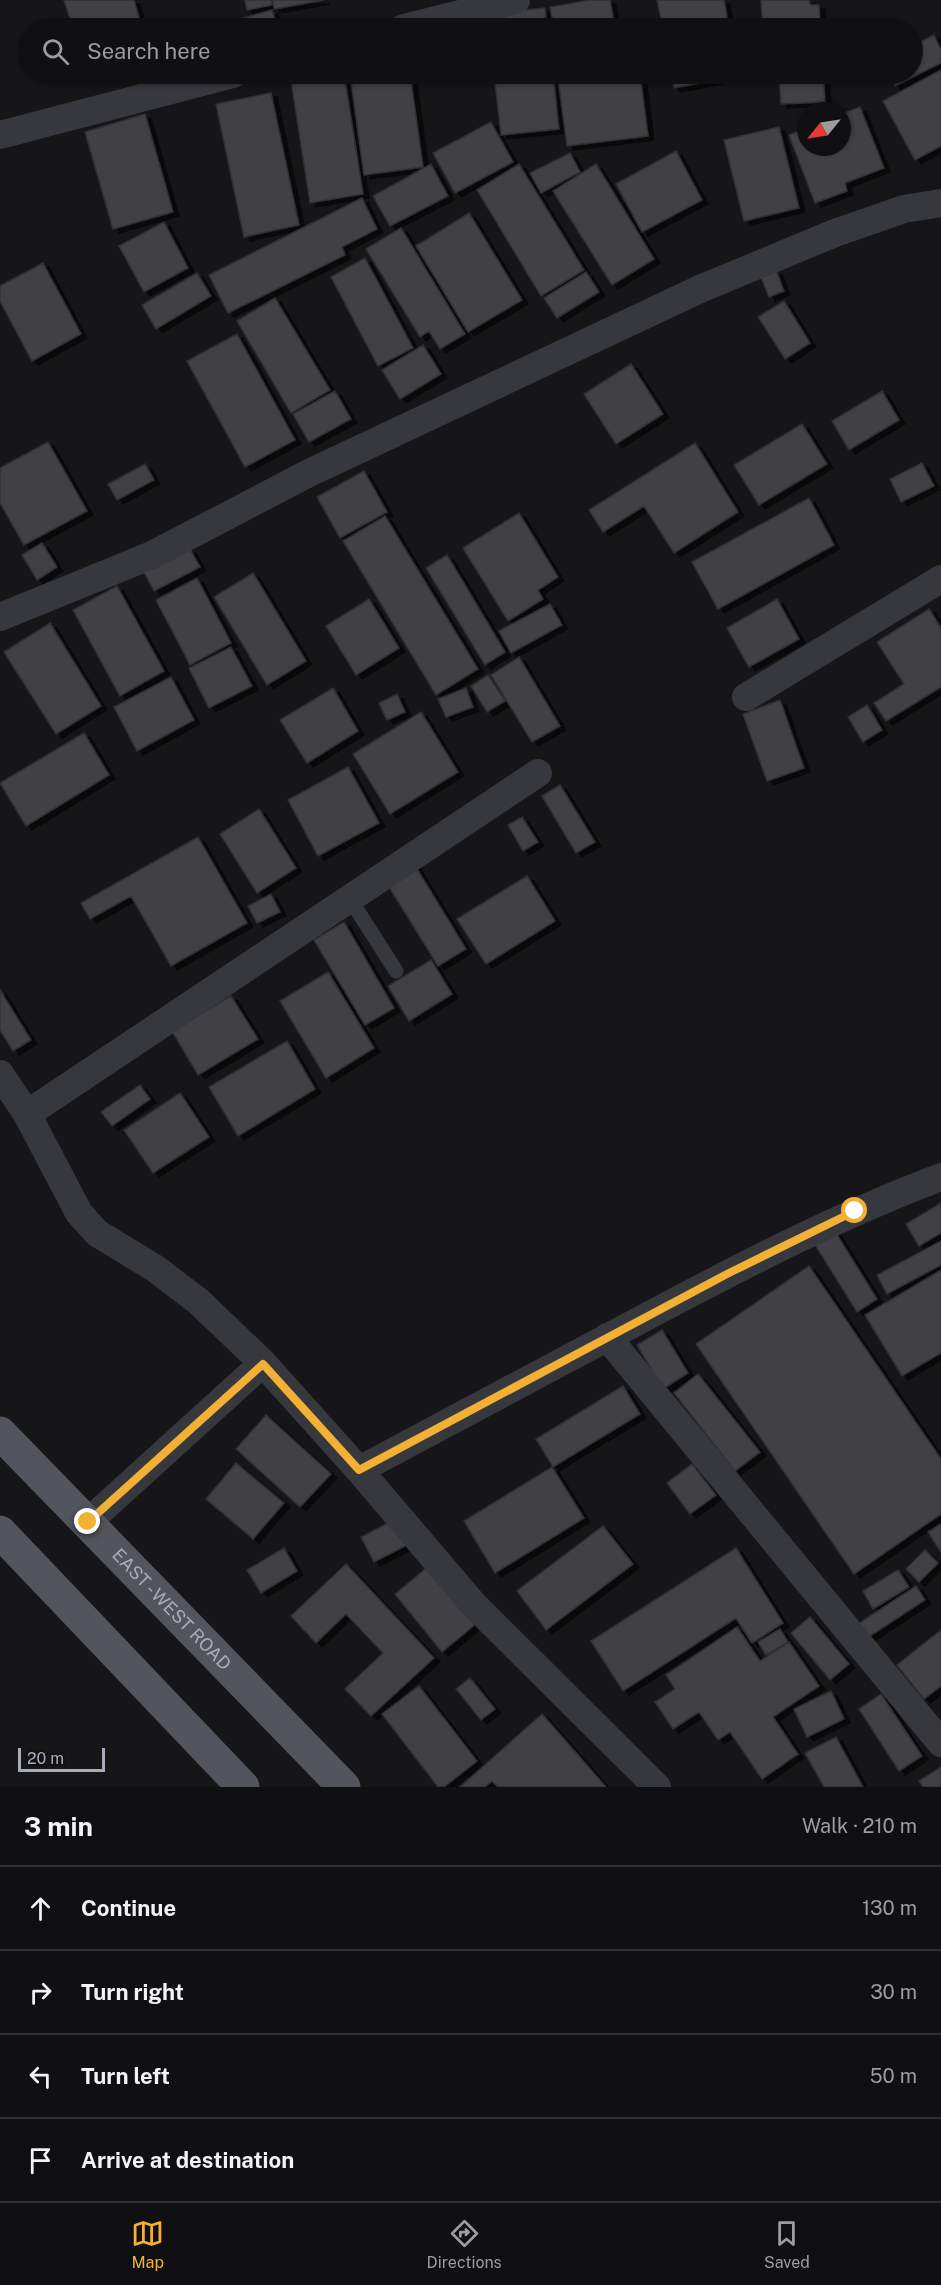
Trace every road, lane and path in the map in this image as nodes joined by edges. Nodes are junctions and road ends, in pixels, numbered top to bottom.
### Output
1 (516, 0) edge
2 (444, 18) edge
3 (195, 84) edge
4 (0, 135) edge
5 (941, 203) edge
6 (941, 579) edge
7 (0, 617) edge
8 (746, 697) dead end
9 (538, 773) dead end
10 (350, 899) junction
11 (396, 971) dead end
12 (0, 1074) edge
13 (27, 1114) junction
14 (941, 1177) edge
15 (607, 1337) junction
16 (263, 1364) junction
17 (0, 1433) edge
18 (359, 1470) junction
19 (88, 1522) junction
20 (0, 1532) edge
21 (941, 1743) edge
22 (243, 1787) edge
23 (344, 1787) edge
24 (657, 1787) edge

1 - 2 street
3 - 4 street
5 - 7 street
6 - 8 street
9 - 10 street
10 - 11 lane
10 - 13 street
12 - 13 street
13 - 16 street
14 - 15 street
15 - 18 street
15 - 21 street
16 - 18 street
16 - 19 street
17 - 19 main road, EAST - WEST ROAD
18 - 24 street
19 - 23 main road, EAST - WEST ROAD
20 - 22 main road

